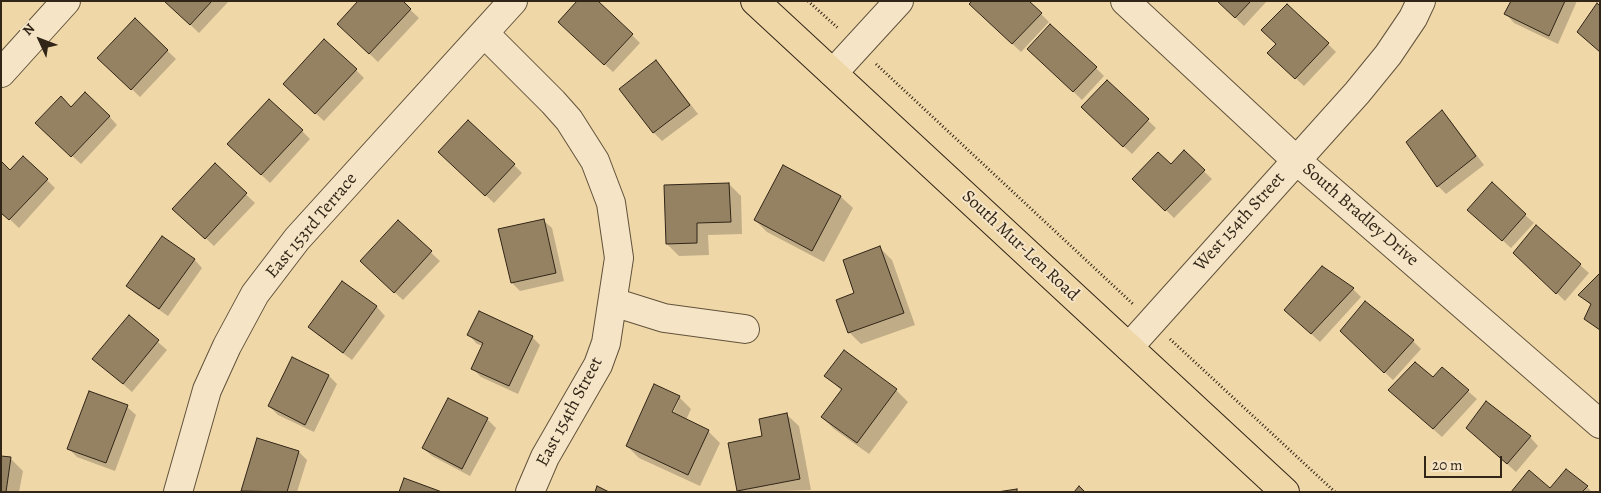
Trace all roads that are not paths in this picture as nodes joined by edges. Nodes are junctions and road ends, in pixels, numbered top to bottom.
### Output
1 (66, 1) edge
2 (513, 1) edge
3 (755, 1) edge
4 (899, 1) edge
5 (1125, 1) edge
6 (1421, 1) edge
7 (484, 33) junction
8 (1, 73) edge
9 (833, 73) junction
10 (1296, 160) junction
11 (613, 302) junction
12 (746, 329) dead end
13 (1129, 347) junction
14 (1600, 424) edge
15 (178, 492) edge
16 (530, 492) edge
17 (1284, 492) edge

1 - 8 street
2 - 7 street, East 153rd Terrace
3 - 9 main road, South Mur-Len Road
4 - 9 street
5 - 10 street, South Bradley Drive
6 - 10 street, West 154th Street
7 - 11 street, East 154th Street
7 - 15 street, East 153rd Terrace
9 - 13 main road, South Mur-Len Road
10 - 13 street, West 154th Street
10 - 14 street, South Bradley Drive
11 - 12 street
11 - 16 street, East 154th Street
13 - 17 main road, South Mur-Len Road

